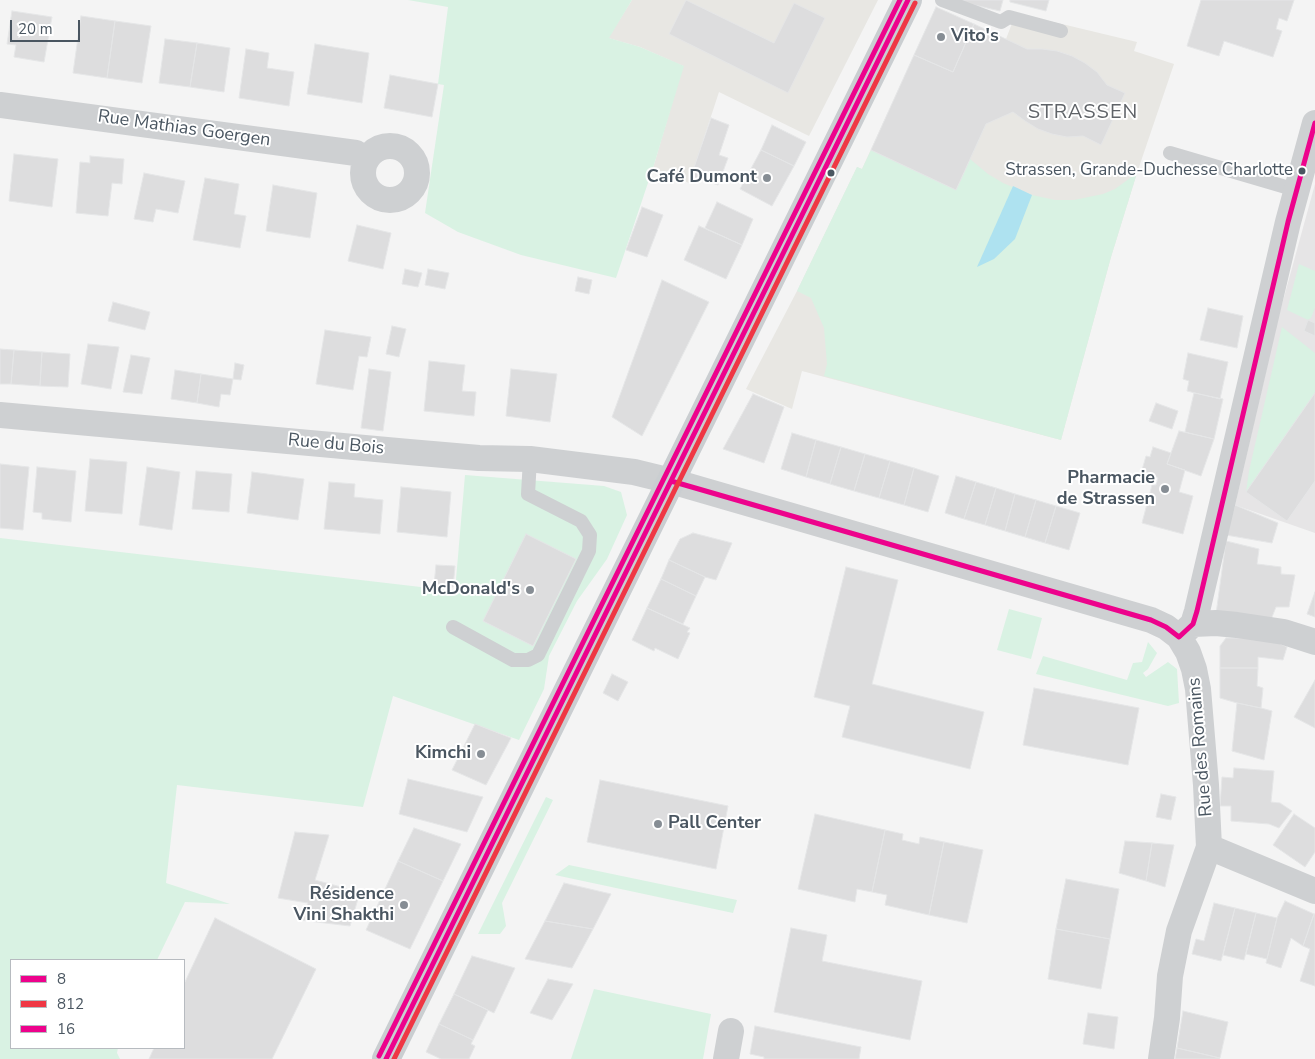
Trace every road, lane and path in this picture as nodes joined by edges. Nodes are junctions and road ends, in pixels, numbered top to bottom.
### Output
1 (908, 0) edge
2 (942, 0) edge
3 (1061, 31) dead end
4 (0, 104) edge
5 (1315, 123) edge
6 (1170, 153) dead end
7 (366, 161) dead end
8 (1296, 190) junction
9 (0, 415) edge
10 (530, 459) junction
11 (671, 481) junction
12 (453, 627) dead end
13 (1186, 631) junction
14 (1315, 642) edge
15 (1209, 847) junction
16 (1315, 892) edge
17 (731, 1031) dead end
18 (386, 1059) edge
19 (726, 1059) edge
20 (1160, 1059) edge

1 - 11 main road
2 - 3 lane
4 - 7 street, Rue Mathias Goergen
5 - 8 street
6 - 8 lane
8 - 13 street
9 - 10 street, Rue du Bois
10 - 11 street, Rue du Bois
10 - 12 lane
11 - 13 street, Rue du Bois
11 - 18 main road
13 - 14 street
13 - 15 street, Rue des Romains
15 - 16 street
15 - 20 street, Rue des Romains
17 - 19 street

